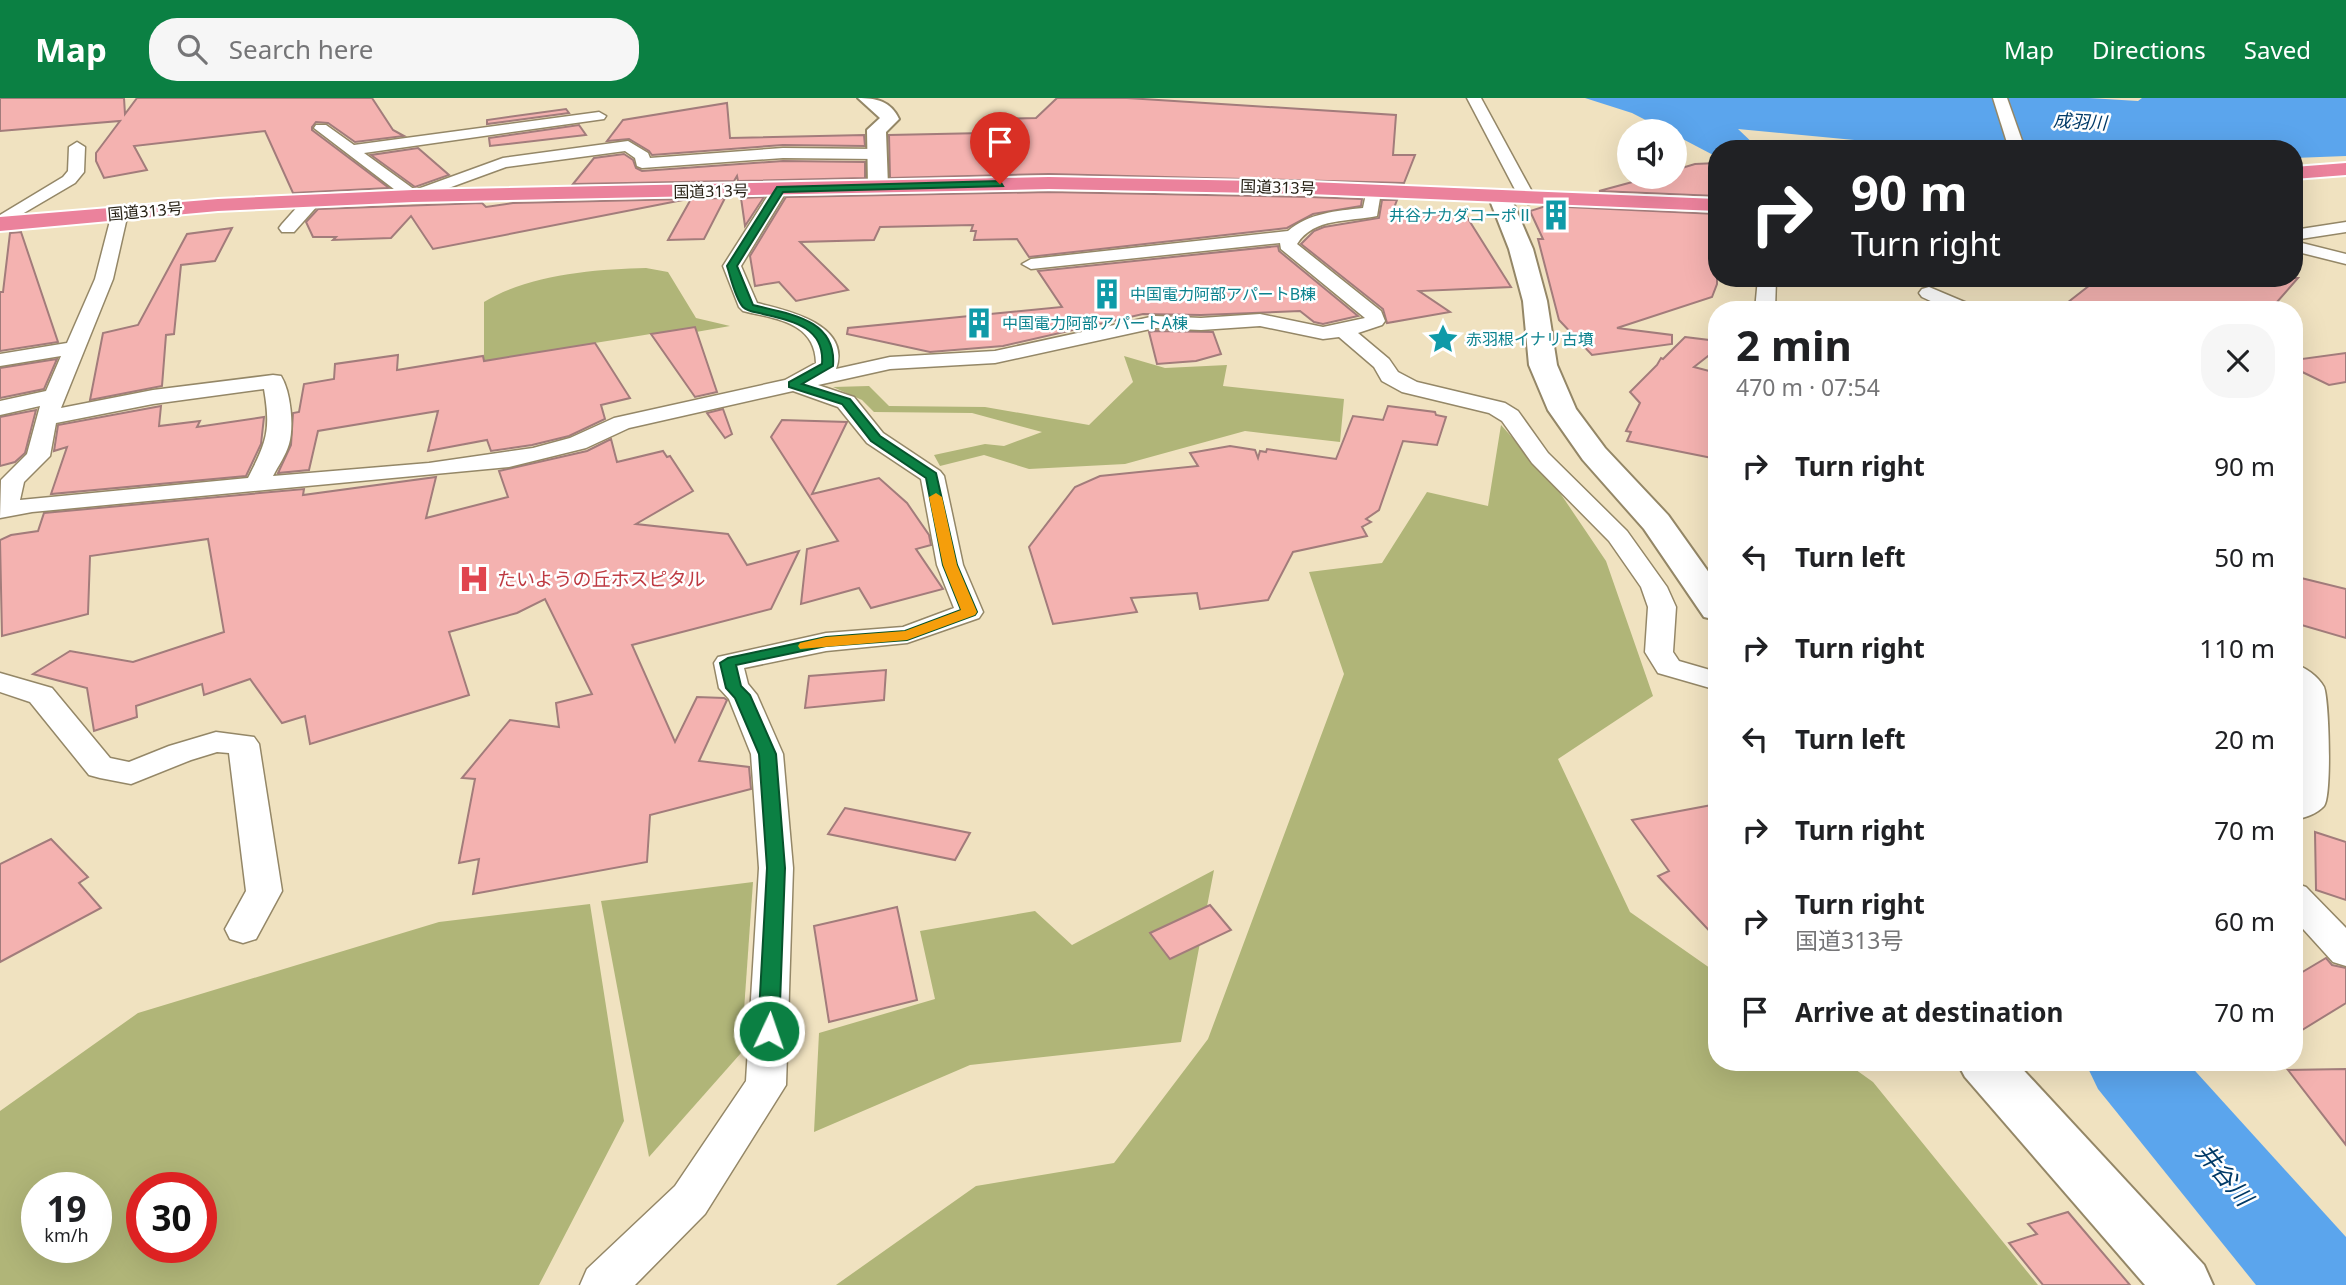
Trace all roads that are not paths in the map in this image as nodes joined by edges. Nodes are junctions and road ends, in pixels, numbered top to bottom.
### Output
1 (867, 98) edge
2 (1474, 98) edge
3 (2000, 98) edge
4 (599, 116) dead end
5 (321, 128) dead end
6 (457, 135) junction
7 (2014, 140) edge
8 (77, 147) dead end
9 (351, 150) junction
10 (876, 154) junction
11 (503, 163) junction
12 (2346, 169) edge
13 (2303, 172) edge
14 (878, 186) junction
15 (780, 189) junction
16 (1373, 192) junction
17 (413, 196) junction
18 (1500, 198) junction
19 (1528, 199) junction
20 (313, 200) junction
21 (1708, 205) edge
22 (120, 213) junction
23 (1252, 222) dead end
24 (0, 223) edge
25 (2346, 227) edge
26 (288, 228) dead end
27 (1296, 233) junction
28 (2303, 234) edge
29 (2303, 248) edge
30 (2346, 259) edge
31 (1031, 264) dead end
32 (1929, 293) dead end
33 (1947, 301) edge
34 (1343, 331) junction
35 (74, 348) junction
36 (0, 360) edge
37 (793, 384) junction
38 (55, 397) junction
39 (0, 408) edge
40 (46, 418) junction
41 (257, 484) junction
42 (0, 509) edge
43 (1708, 596) edge
44 (1708, 678) edge
45 (0, 682) edge
46 (2303, 682) edge
47 (2303, 804) edge
48 (2303, 906) edge
49 (243, 929) dead end
50 (2346, 952) edge
51 (1991, 1071) edge
52 (603, 1285) edge
53 (2182, 1285) edge

1 - 10 street
2 - 19 street
3 - 7 street
4 - 6 street
5 - 9 street
6 - 9 street
6 - 11 street
8 - 24 street
9 - 17 street
10 - 11 street
10 - 14 street
11 - 17 street
12 - 13 highway
14 - 15 highway, 国道313号
14 - 16 highway, 国道313号
15 - 17 highway, 国道313号
15 - 37 street
16 - 18 highway, 国道313号
16 - 27 street
17 - 20 highway, 国道313号
18 - 19 highway, 国道313号
18 - 43 street
19 - 21 highway, 国道313号
20 - 22 highway, 国道313号
20 - 26 street
22 - 24 highway, 国道313号
22 - 35 street
23 - 27 street
25 - 28 street
27 - 31 street
27 - 34 street
29 - 30 street
32 - 33 street
34 - 37 street
34 - 44 street
35 - 36 street
35 - 38 street
37 - 41 street
37 - 52 street
38 - 39 street
38 - 40 street
40 - 41 street
40 - 42 street
41 - 42 street
45 - 49 street
46 - 47 street
48 - 50 street
51 - 53 street

